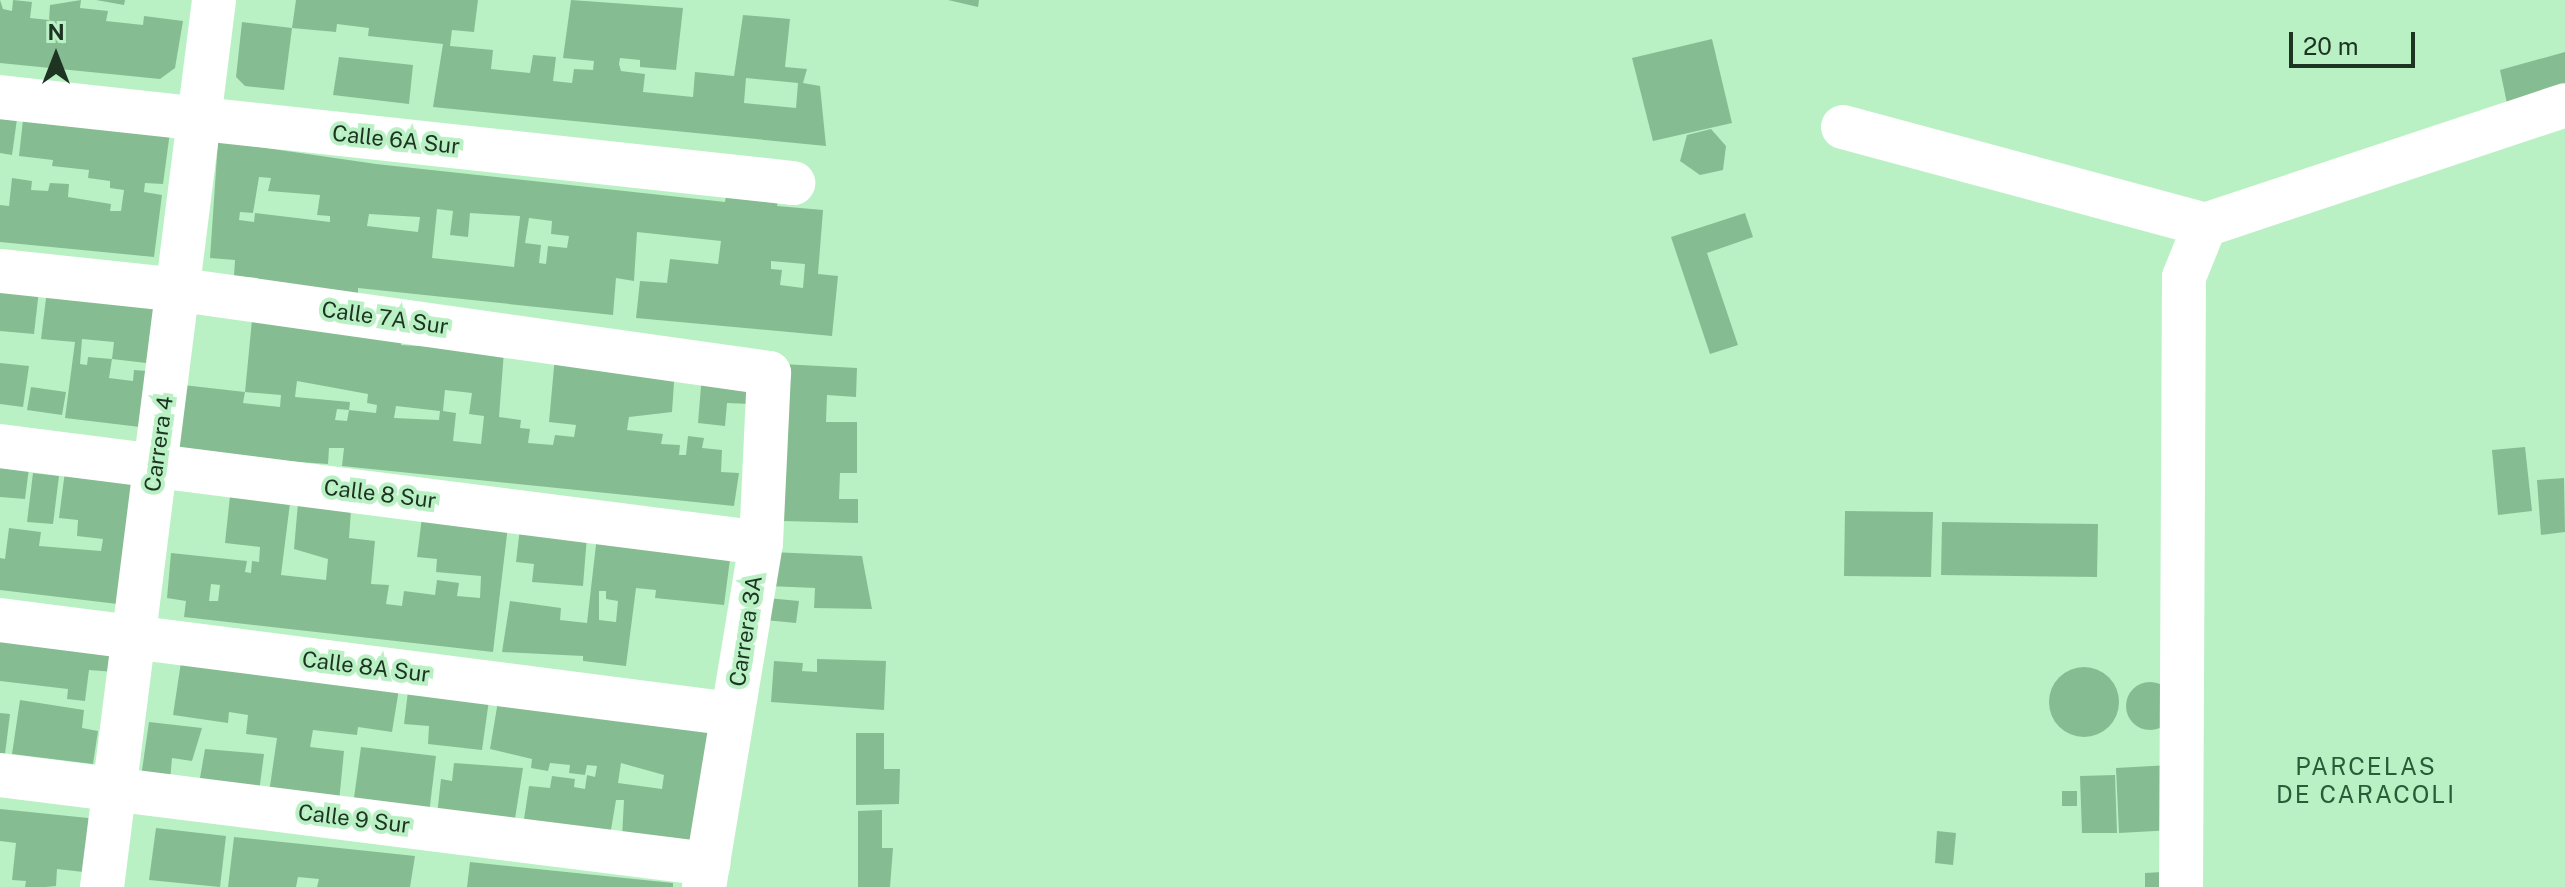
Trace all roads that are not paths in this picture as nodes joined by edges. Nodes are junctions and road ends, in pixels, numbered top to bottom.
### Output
1 (214, 0) edge
2 (0, 97) edge
3 (2565, 105) edge
4 (199, 118) junction
5 (1843, 127) dead end
6 (793, 183) dead end
7 (2205, 225) junction
8 (0, 271) edge
9 (181, 290) junction
10 (769, 373) joint
11 (0, 446) edge
12 (156, 466) junction
13 (761, 543) junction
14 (0, 620) edge
15 (135, 636) junction
16 (732, 714) junction
17 (0, 775) edge
18 (114, 789) junction
19 (706, 876) edge
20 (102, 887) edge
21 (2181, 887) edge

1 - 4 street, Carrera 4
2 - 4 street, Calle 6A Sur
3 - 7 street
4 - 6 street, Calle 6A Sur
4 - 9 street, Carrera 4
5 - 7 street
7 - 21 street
8 - 9 street, Calle 7A Sur
9 - 10 street, Calle 7A Sur
9 - 12 street, Carrera 4
10 - 13 street, Carrera 3A
11 - 12 street, Calle 8 Sur
12 - 13 street, Calle 8 Sur
12 - 15 street, Carrera 4
13 - 16 street, Carrera 3A
14 - 15 street, Calle 8A Sur
15 - 16 street, Calle 8A Sur
15 - 18 street, Carrera 4
16 - 19 street, Carrera 3A
17 - 18 street, Calle 9 Sur
18 - 19 street, Calle 9 Sur
18 - 20 street, Carrera 4

